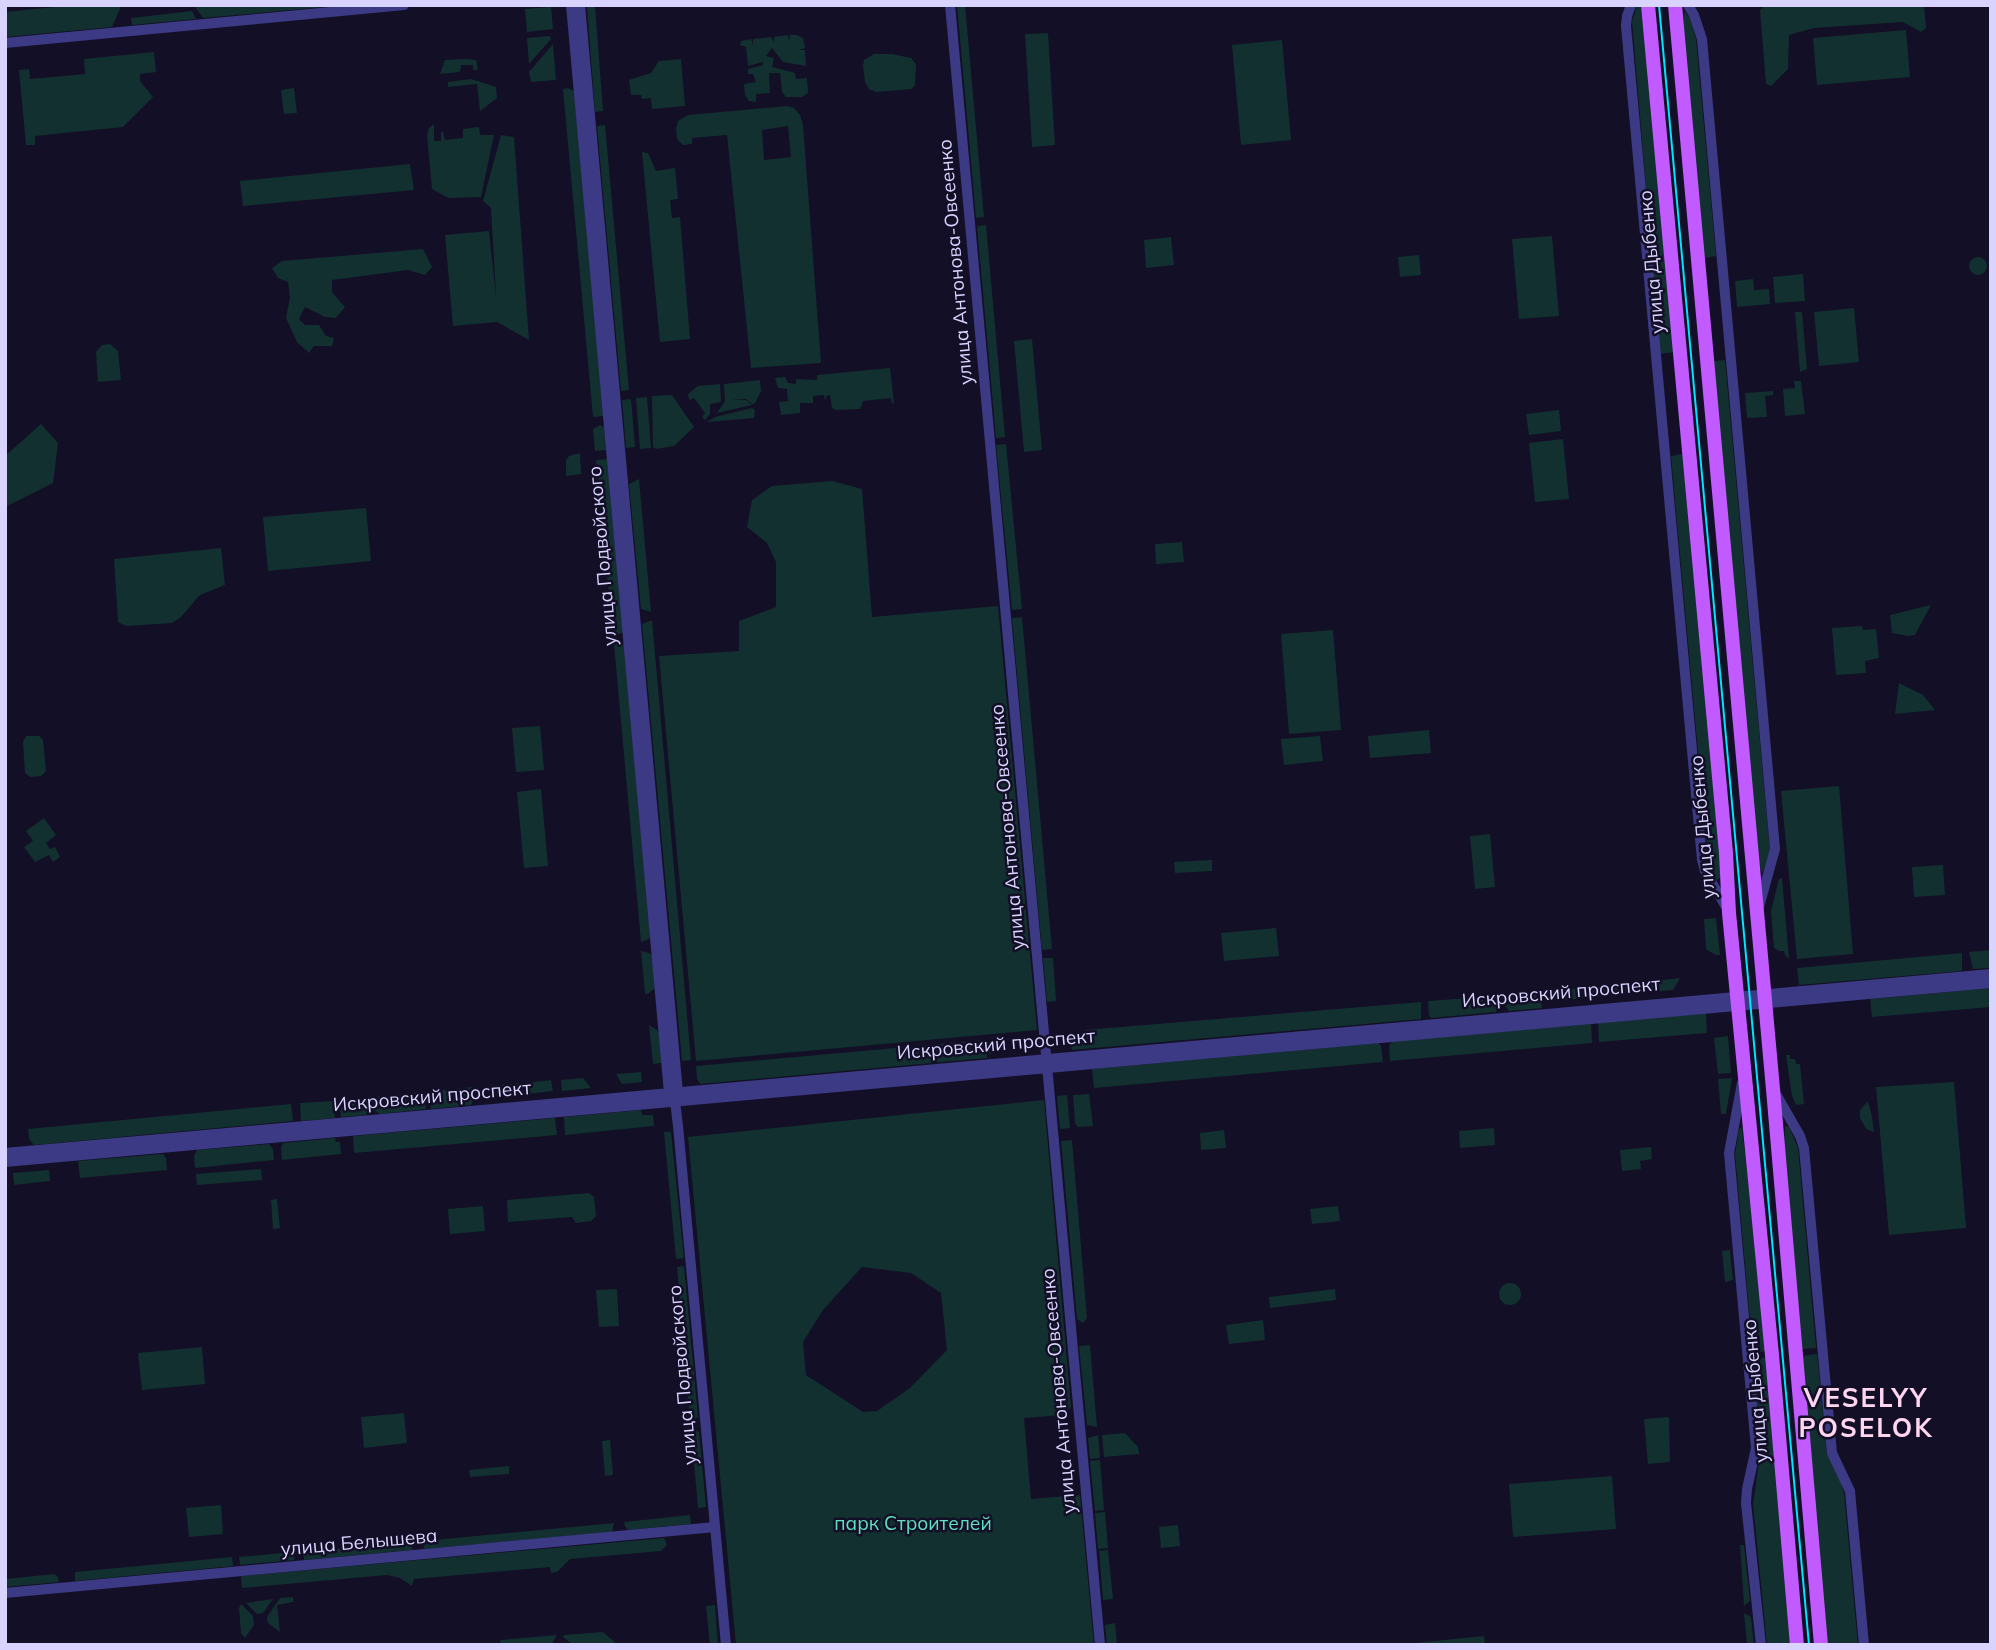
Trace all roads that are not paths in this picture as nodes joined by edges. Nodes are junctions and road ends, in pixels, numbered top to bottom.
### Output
1 (404, 5) edge
2 (571, 5) edge
3 (580, 5) edge
4 (950, 5) edge
5 (1631, 5) edge
6 (1648, 5) edge
7 (1675, 5) edge
8 (1688, 5) edge
9 (5, 43) edge
10 (1729, 913) junction
11 (1757, 913) junction
12 (1991, 974) edge
13 (1991, 983) edge
14 (1765, 998) junction
15 (1737, 1000) junction
16 (1047, 1063) junction
17 (1744, 1070) junction
18 (1773, 1089) junction
19 (674, 1096) junction
20 (5, 1153) edge
21 (5, 1162) edge
22 (715, 1527) junction
23 (5, 1592) edge
24 (726, 1645) edge
25 (1100, 1645) edge
26 (1760, 1645) edge
27 (1797, 1645) edge
28 (1821, 1645) edge
29 (1864, 1645) edge

1 - 9 street
2 - 19 street, улица Подвойского
3 - 19 street, улица Подвойского
4 - 16 street, улица Антонова-Овсеенко
5 - 10 street
6 - 10 main road, улица Дыбенко
7 - 11 main road
8 - 11 street
10 - 15 main road, улица Дыбенко
11 - 14 main road
12 - 14 street, Искровский проспект
13 - 14 street, Искровский проспект
14 - 15 street, Искровский проспект
14 - 18 main road
15 - 16 street, Искровский проспект
15 - 17 main road, улица Дыбенко
16 - 19 street, Искровский проспект
16 - 25 street, улица Антонова-Овсеенко
17 - 26 street
17 - 27 main road, улица Дыбенко
18 - 28 main road
18 - 29 street
19 - 20 street, Искровский проспект
19 - 21 street, Искровский проспект
19 - 22 street, улица Подвойского
22 - 23 street, улица Белышева
22 - 24 street, улица Подвойского

